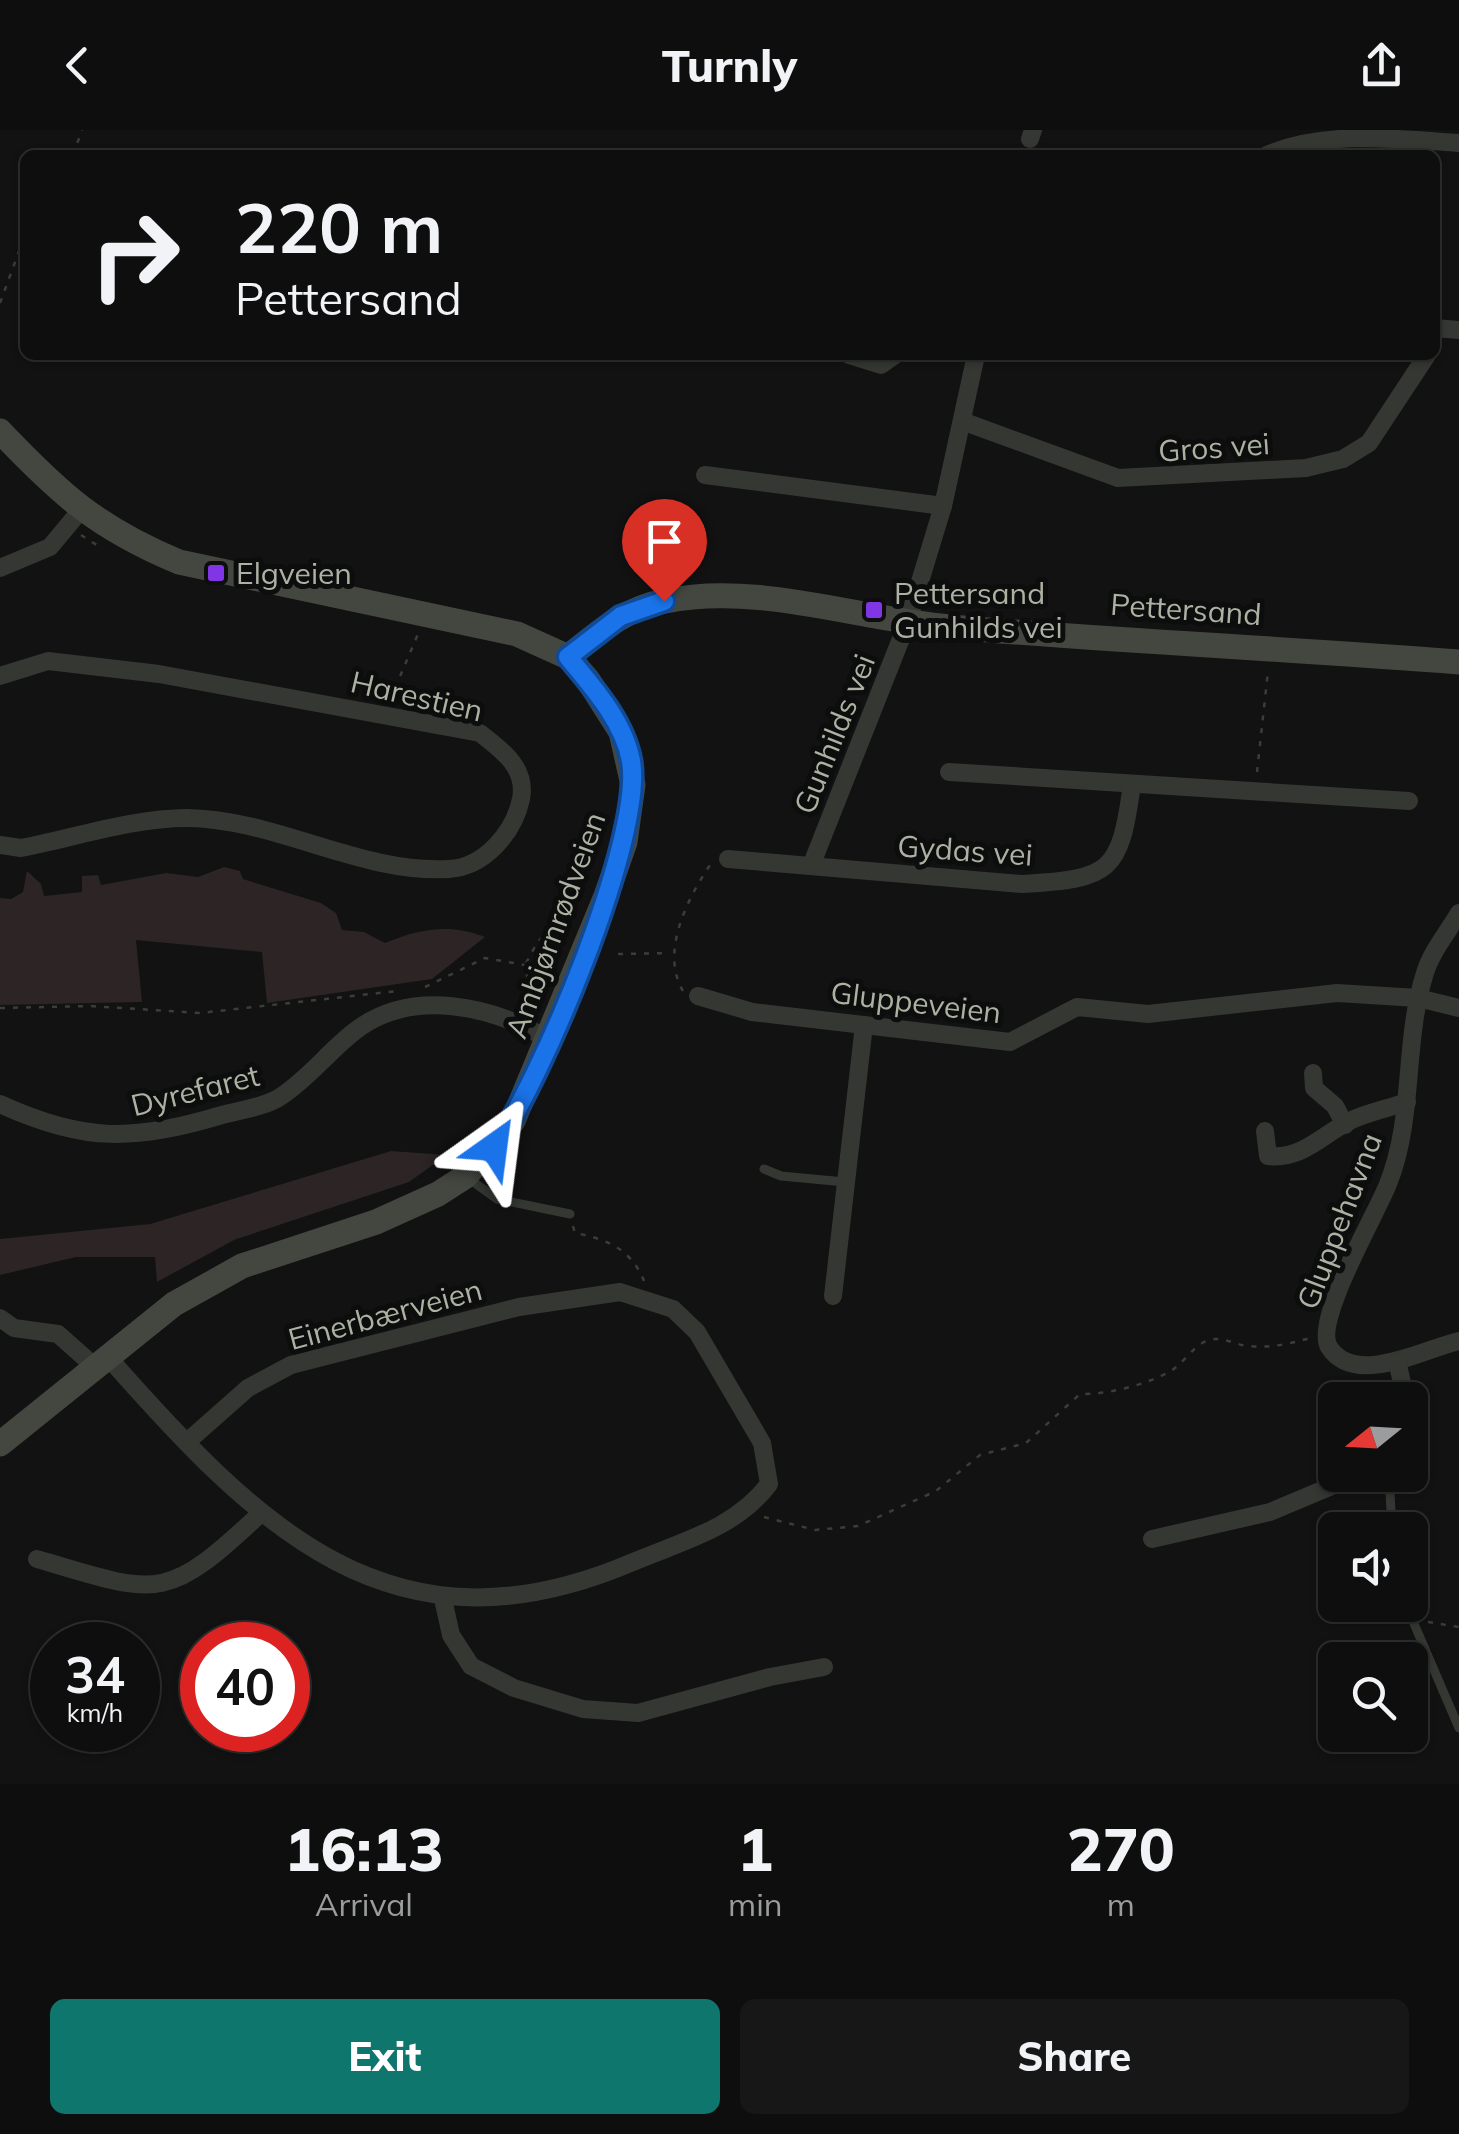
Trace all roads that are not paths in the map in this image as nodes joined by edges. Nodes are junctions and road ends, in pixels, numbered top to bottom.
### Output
1 (1459, 143) edge
2 (1279, 150) edge
3 (862, 360) edge
4 (886, 360) edge
5 (975, 360) edge
6 (1424, 360) edge
7 (962, 421) junction
8 (0, 430) edge
9 (705, 475) dead end
10 (943, 506) junction
11 (75, 519) junction
12 (0, 568) edge
13 (908, 621) junction
14 (568, 657) junction
15 (1459, 662) edge
16 (0, 676) edge
17 (949, 772) dead end
18 (1132, 784) junction
19 (1410, 801) dead end
20 (0, 845) edge
21 (728, 859) road end
22 (811, 866) junction
23 (1459, 913) edge
24 (698, 996) road end
25 (1418, 998) junction
26 (1459, 1008) edge
27 (864, 1025) junction
28 (538, 1027) junction
29 (1313, 1073) dead end
30 (1406, 1102) junction
31 (0, 1104) edge
32 (1345, 1125) junction
33 (1265, 1132) dead end
34 (764, 1169) dead end
35 (466, 1176) junction
36 (845, 1182) junction
37 (570, 1214) road end
38 (833, 1296) dead end
39 (5, 1328) edge
40 (1459, 1341) edge
41 (1397, 1360) junction
42 (101, 1361) junction
43 (1402, 1382) edge
44 (188, 1442) junction
45 (0, 1444) edge
46 (1318, 1492) edge
47 (262, 1512) junction
48 (1152, 1539) dead end
49 (37, 1559) dead end
50 (443, 1599) junction
51 (1412, 1622) edge
52 (824, 1667) dead end
53 (1459, 1728) edge

1 - 2 street
3 - 4 street
5 - 7 street, Gunhilds vei
6 - 7 street, Gros vei
7 - 10 street, Gunhilds vei
8 - 11 street
9 - 10 street
10 - 13 street, Gunhilds vei
11 - 12 street
11 - 14 street
13 - 14 street, Pettersand
13 - 15 street, Pettersand
13 - 22 street, Gunhilds vei
14 - 28 street, Ambjørnrødveien
16 - 20 street, Harestien
17 - 18 street
18 - 19 street
18 - 22 street, Gydas vei
21 - 22 street, Gydas vei
23 - 25 street
24 - 27 street, Gluppeveien
25 - 26 street, Gluppeveien
25 - 27 street, Gluppeveien
25 - 30 street, Gluppehavna
27 - 36 street
28 - 31 street, Dyrefaret
28 - 35 street, Ambjørnrødveien
29 - 32 street, Gluppehavna
30 - 32 street, Gluppehavna
30 - 41 street, Gluppehavna
32 - 33 street, Gluppehavna
34 - 36 lane
35 - 37 lane
35 - 42 street, Ambjørnrødveien
36 - 38 street
39 - 42 street
40 - 41 street, Gluppehavna
41 - 43 street
42 - 44 street
42 - 45 street, Ambjørnrødveien
44 - 47 street
44 - 50 street, Einerbærveien
46 - 48 street
47 - 49 street
47 - 50 street
50 - 52 street
51 - 53 lane

